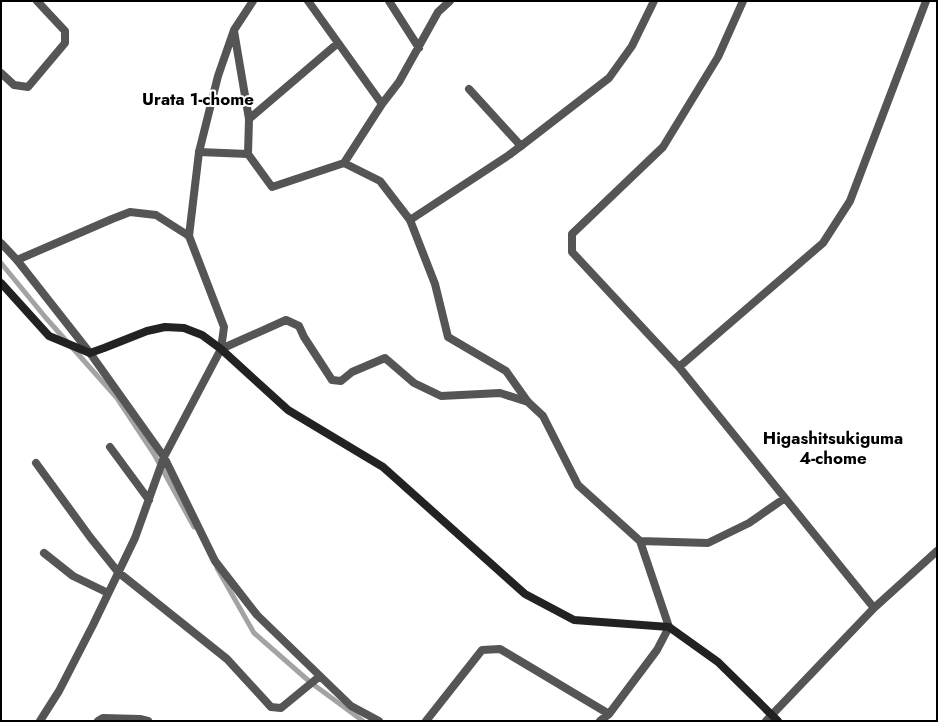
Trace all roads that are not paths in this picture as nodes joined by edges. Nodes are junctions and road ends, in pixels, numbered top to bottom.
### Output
1 (37, 1) edge
2 (253, 1) edge
3 (308, 1) edge
4 (389, 1) edge
5 (450, 1) edge
6 (654, 1) edge
7 (743, 1) edge
8 (926, 1) edge
9 (234, 30) junction
10 (338, 44) junction
11 (419, 48) junction
12 (1, 73) edge
13 (469, 89) dead end
14 (382, 104) junction
15 (249, 119) junction
16 (522, 146) junction
17 (199, 152) junction
18 (248, 154) junction
19 (344, 163) junction
20 (410, 220) junction
21 (189, 236) junction
22 (1, 243) edge
23 (17, 260) junction
24 (1, 283) edge
25 (221, 349) junction
26 (90, 353) junction
27 (679, 367) junction
28 (528, 402) junction
29 (110, 447) dead end
30 (164, 457) junction
31 (36, 463) dead end
32 (785, 498) junction
33 (149, 500) junction
34 (640, 541) junction
35 (937, 551) edge
36 (44, 553) dead end
37 (118, 572) junction
38 (108, 593) junction
39 (874, 608) junction
40 (669, 627) junction
41 (320, 676) junction
42 (609, 714) junction
43 (772, 719) edge
44 (40, 721) edge
45 (98, 721) edge
46 (148, 721) edge
47 (379, 721) edge
48 (426, 721) edge
49 (600, 721) edge

1 - 12 street
2 - 9 street
3 - 10 street
4 - 11 street
5 - 11 street
6 - 16 street
7 - 27 street
8 - 27 street
9 - 15 street
9 - 17 street
10 - 14 street
10 - 15 street
11 - 14 street
13 - 16 street
14 - 19 street
15 - 18 street
16 - 20 street
17 - 18 street
17 - 21 street
18 - 19 street
19 - 20 street
20 - 28 street
21 - 23 street
21 - 25 street
22 - 23 street
23 - 26 street
24 - 26 street
25 - 26 street
25 - 28 street
25 - 30 street
25 - 40 street
26 - 30 street
27 - 32 street
28 - 34 street
29 - 33 street
30 - 33 street
30 - 41 street
31 - 37 street
32 - 34 street
32 - 39 street
33 - 37 street
34 - 40 street
35 - 39 street
36 - 38 street
37 - 38 street
37 - 41 street
38 - 44 street
39 - 43 street
40 - 42 street
40 - 43 street
41 - 47 street
42 - 48 street
42 - 49 street
45 - 46 street

